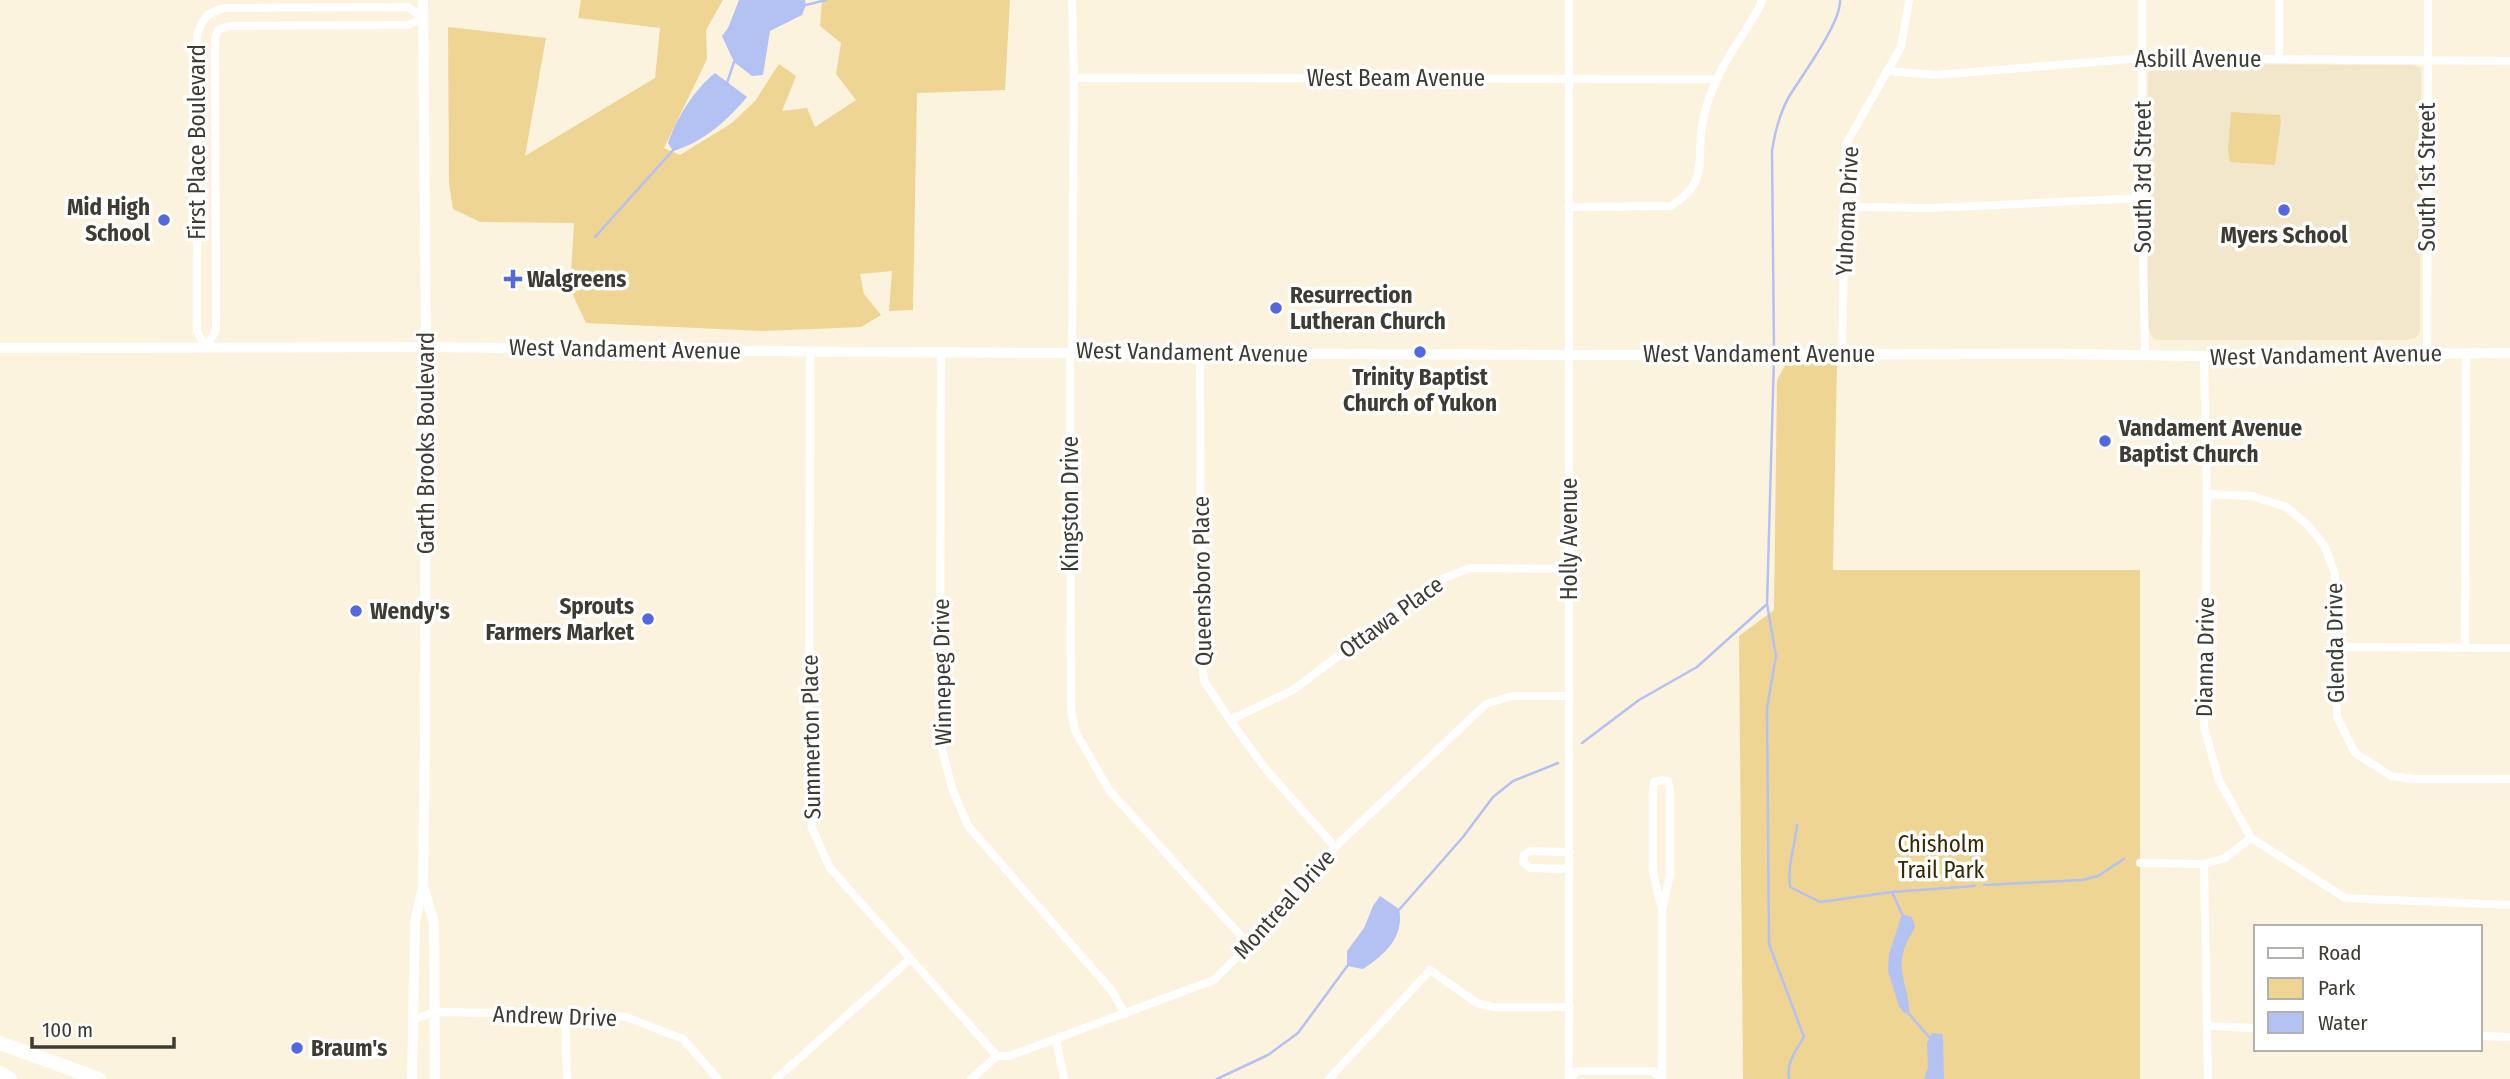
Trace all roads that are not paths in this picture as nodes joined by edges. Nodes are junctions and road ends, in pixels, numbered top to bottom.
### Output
1 (423, 0) edge
2 (1072, 0) edge
3 (1569, 0) edge
4 (1762, 0) edge
5 (1909, 0) edge
6 (2142, 0) edge
7 (2279, 0) edge
8 (2428, 0) edge
9 (371, 7) junction
10 (268, 8) junction
11 (423, 18) junction
12 (370, 25) junction
13 (268, 26) junction
14 (2143, 58) junction
15 (2279, 59) junction
16 (2428, 60) junction
17 (2510, 61) edge
18 (1887, 71) junction
19 (1074, 78) junction
20 (1568, 78) junction
21 (1717, 79) junction
22 (197, 168) junction
23 (215, 168) junction
24 (2142, 198) junction
25 (1568, 207) junction
26 (1844, 207) junction
27 (197, 256) junction
28 (215, 256) junction
29 (426, 347) junction
30 (0, 348) edge
31 (206, 348) junction
32 (810, 351) junction
33 (1072, 351) junction
34 (941, 352) junction
35 (1200, 353) junction
36 (1842, 353) junction
37 (2510, 353) edge
38 (2145, 354) junction
39 (2427, 354) junction
40 (2466, 354) junction
41 (1568, 355) junction
42 (2204, 356) junction
43 (2207, 494) junction
44 (1568, 569) junction
45 (2335, 647) junction
46 (2465, 647) junction
47 (2510, 648) edge
48 (1569, 696) junction
49 (1230, 720) junction
50 (2510, 779) edge
51 (2250, 838) junction
52 (1335, 847) junction
53 (1570, 852) junction
54 (2140, 863) dead end
55 (2204, 864) junction
56 (1570, 869) junction
57 (423, 886) junction
58 (2510, 905) edge
59 (1662, 910) junction
60 (1249, 945) junction
61 (910, 959) junction
62 (1570, 1007) junction
63 (434, 1012) junction
64 (565, 1014) junction
65 (1125, 1014) junction
66 (412, 1020) junction
67 (2209, 1026) junction
68 (2254, 1028) edge
69 (2482, 1036) edge
70 (2510, 1037) edge
71 (1056, 1039) junction
72 (0, 1043) edge
73 (997, 1056) junction
74 (0, 1073) edge
75 (1332, 1078) edge
76 (10, 1079) edge
77 (99, 1079) edge
78 (412, 1079) edge
79 (435, 1079) edge
80 (567, 1079) edge
81 (718, 1079) edge
82 (776, 1079) edge
83 (971, 1079) edge
84 (1064, 1079) edge
85 (1570, 1079) edge
86 (1661, 1079) edge
87 (2208, 1079) edge

1 - 11 street, Garth Brooks Boulevard
2 - 19 street, Kingston Drive
3 - 20 street, Holly Avenue
4 - 21 street
5 - 18 street, Yuhoma Drive
6 - 14 street, South 3rd Street
7 - 15 street
8 - 16 street, South 1st Street
9 - 10 street, First Place Boulevard
9 - 11 street, First Place Boulevard
9 - 12 street
10 - 13 street
10 - 22 street, First Place Boulevard
11 - 12 street, First Place Boulevard
11 - 29 street, Garth Brooks Boulevard
12 - 13 street, First Place Boulevard
13 - 23 street, First Place Boulevard
14 - 15 street, Asbill Avenue
14 - 18 street, Asbill Avenue
14 - 24 street, South 3rd Street
15 - 16 street, Asbill Avenue
16 - 17 street, Asbill Avenue
16 - 39 street, South 1st Street
18 - 26 street, Yuhoma Drive
19 - 20 street, West Beam Avenue
19 - 33 street, Kingston Drive
20 - 21 street, West Beam Avenue
20 - 25 street, Holly Avenue
21 - 25 street
22 - 23 street
22 - 27 street, First Place Boulevard
23 - 28 street, First Place Boulevard
24 - 26 street
24 - 38 street, South 3rd Street
25 - 41 street, Holly Avenue
26 - 36 street, Yuhoma Drive
27 - 28 street
27 - 31 street, First Place Boulevard
28 - 31 street, First Place Boulevard
29 - 31 street, West Vandament Avenue
29 - 32 street, West Vandament Avenue
29 - 57 street, Garth Brooks Boulevard
30 - 31 street, West Vandament Avenue
32 - 34 street, West Vandament Avenue
32 - 61 street, Summerton Place
33 - 34 street, West Vandament Avenue
33 - 35 street, West Vandament Avenue
33 - 60 street, Kingston Drive
34 - 65 street, Winnepeg Drive
35 - 41 street, West Vandament Avenue
35 - 49 street, Queensboro Place
36 - 38 street, West Vandament Avenue
36 - 41 street, West Vandament Avenue
37 - 40 street, West Vandament Avenue
38 - 42 street, West Vandament Avenue
39 - 40 street, West Vandament Avenue
39 - 42 street, West Vandament Avenue
40 - 46 street
41 - 44 street, Holly Avenue
42 - 43 street, Dianna Drive
43 - 45 street, Glenda Drive
43 - 51 street, Dianna Drive
44 - 48 street, Holly Avenue
44 - 49 street, Ottawa Place
45 - 46 street
45 - 50 street, Glenda Drive
46 - 47 street
48 - 52 street, Montreal Drive
48 - 53 street, Holly Avenue
49 - 52 street, Queensboro Place
51 - 55 street
51 - 58 street, Dianna Drive
52 - 60 street, Montreal Drive
53 - 56 street, Holly Avenue
53 - 56 street
54 - 55 street
55 - 67 street
56 - 62 street, Holly Avenue
57 - 63 street, Garth Brooks Boulevard
57 - 66 street, Garth Brooks Boulevard
59 - 59 street
59 - 86 street
60 - 65 street, Montreal Drive
61 - 73 street, Summerton Place
61 - 82 street
62 - 75 street
62 - 85 street, Holly Avenue
63 - 64 street, Andrew Drive
63 - 66 street, Andrew Drive
63 - 79 street, Garth Brooks Boulevard
64 - 80 street
64 - 81 street, Andrew Drive
65 - 71 street, Montreal Drive
66 - 78 street, Garth Brooks Boulevard
67 - 68 street
67 - 87 street
69 - 70 street
71 - 73 street, Montreal Drive
71 - 84 street
72 - 77 highway
73 - 83 street, Montreal Drive
74 - 76 highway
85 - 86 street

